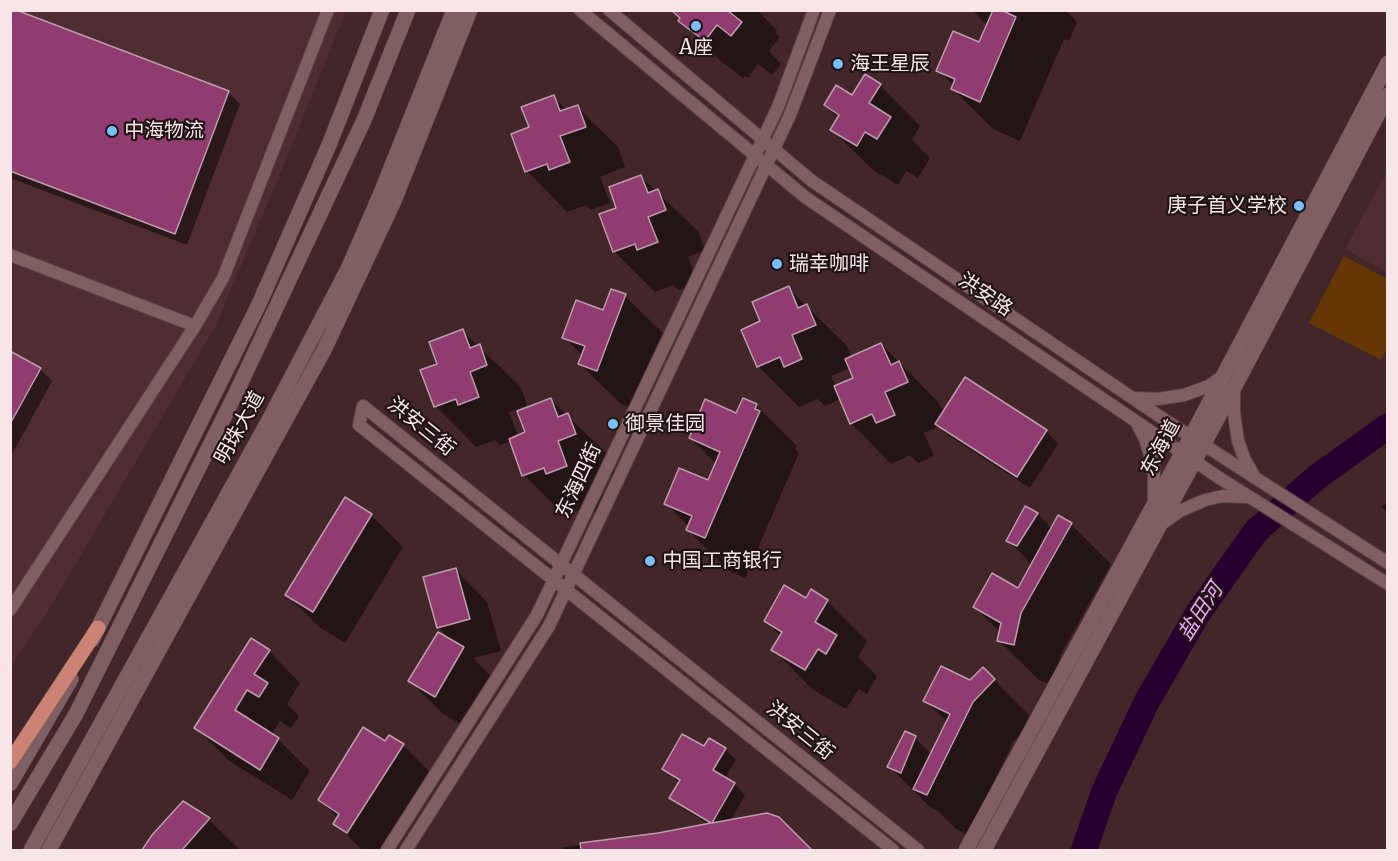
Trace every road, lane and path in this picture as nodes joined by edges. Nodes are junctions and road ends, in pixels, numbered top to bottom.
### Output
1 (328, 10) edge
2 (382, 10) edge
3 (408, 10) edge
4 (454, 10) edge
5 (470, 10) edge
6 (580, 10) edge
7 (609, 10) edge
8 (814, 10) edge
9 (830, 10) edge
10 (1388, 63) edge
11 (1388, 95) edge
12 (762, 140) junction
13 (774, 149) junction
14 (755, 156) junction
15 (766, 165) junction
16 (10, 255) edge
17 (195, 326) junction
18 (1224, 374) junction
19 (1235, 386) junction
20 (1128, 395) junction
21 (1135, 420) junction
22 (1197, 441) junction
23 (1189, 457) junction
24 (1263, 483) junction
25 (1252, 499) junction
26 (1151, 510) junction
27 (1158, 528) junction
28 (1388, 563) edge
29 (561, 564) junction
30 (573, 574) junction
31 (554, 580) junction
32 (1388, 585) edge
33 (566, 590) junction
34 (10, 610) edge
35 (98, 628) junction
36 (10, 762) edge
37 (10, 784) edge
38 (10, 824) edge
39 (31, 850) edge
40 (49, 850) edge
41 (387, 850) edge
42 (406, 850) edge
43 (893, 850) edge
44 (918, 850) edge
45 (966, 850) edge
46 (984, 850) edge

1 - 17 street
2 - 35 street, 明珠大道
3 - 38 street, 明珠大道
4 - 39 street, 明珠大道
5 - 40 street, 明珠大道
6 - 14 street, 洪安路
7 - 12 street, 洪安路
8 - 12 street, 东海四街
9 - 13 street, 东海四街
10 - 18 street, 东海道
11 - 19 street, 东海道
12 - 13 street, 洪安路
12 - 14 street, 东海四街
13 - 15 street, 东海四街
13 - 20 street, 洪安路
14 - 15 street, 洪安路
14 - 29 street, 东海四街
15 - 21 street, 洪安路
15 - 30 street, 东海四街
16 - 17 street
17 - 34 street
18 - 20 street
18 - 22 street, 东海道
19 - 22 street, 东海道
19 - 24 street
20 - 22 street, 洪安路
21 - 23 street, 洪安路
21 - 26 street
22 - 23 street, 东海道
22 - 24 street, 洪安路
23 - 25 street, 洪安路
23 - 26 street, 东海道
23 - 27 street, 东海道
24 - 28 street, 洪安路
25 - 27 street
25 - 32 street, 洪安路
26 - 45 street, 东海道
27 - 46 street, 东海道
29 - 30 street, 洪安三街
29 - 31 street, 东海四街
29 - 31 street, 洪安三街
30 - 33 street, 东海四街
30 - 44 street, 洪安三街
31 - 33 street, 洪安三街
31 - 41 street, 东海四街
33 - 42 street, 东海四街
33 - 43 street, 洪安三街
35 - 36 main road
35 - 37 street, 明珠大道

